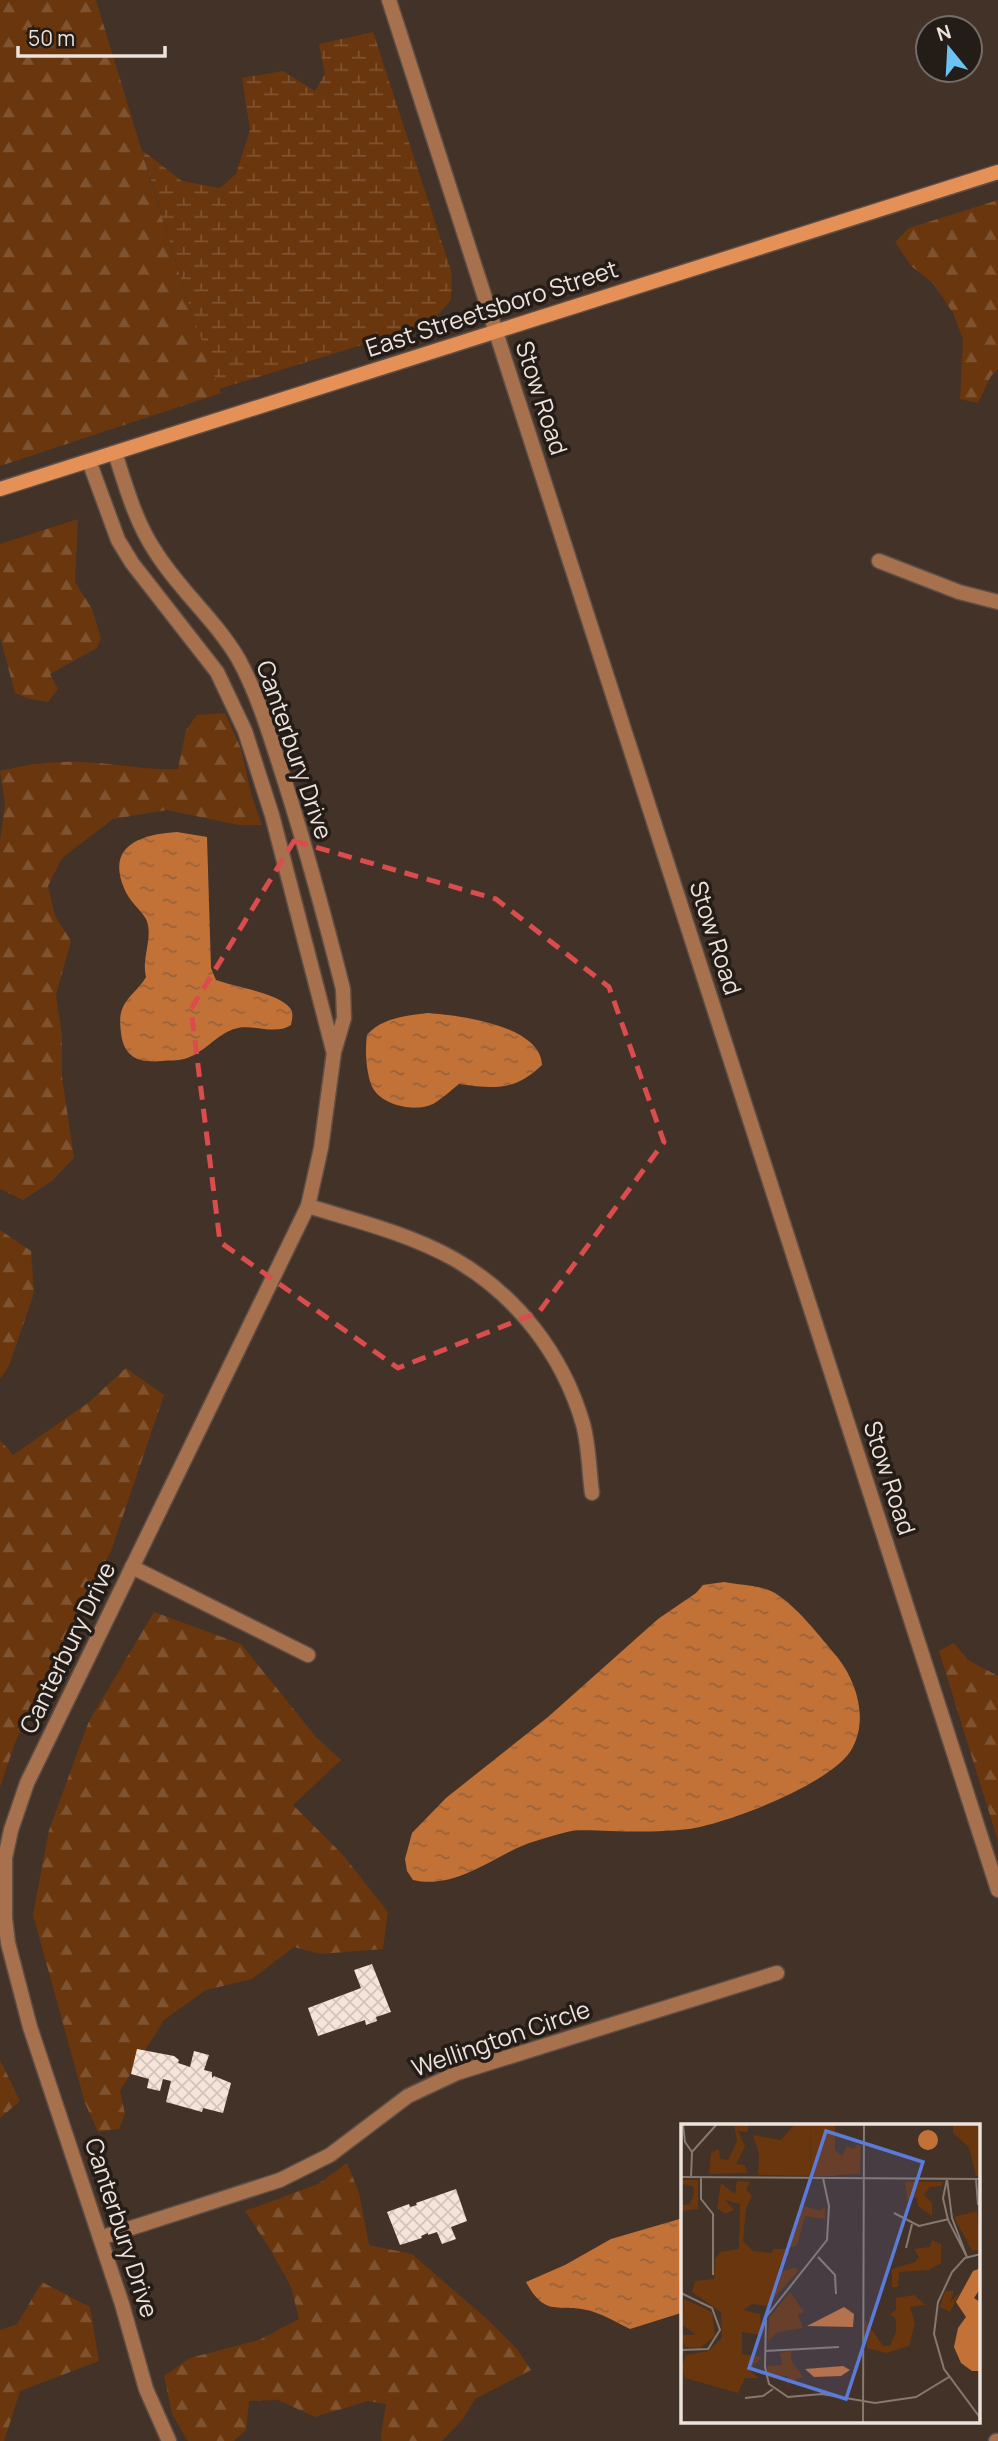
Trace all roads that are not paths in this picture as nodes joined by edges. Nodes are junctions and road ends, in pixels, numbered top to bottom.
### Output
1 (389, 0) edge
2 (998, 172) edge
3 (495, 332) junction
4 (115, 453) junction
5 (89, 461) junction
6 (0, 489) edge
7 (879, 561) dead end
8 (998, 602) edge
9 (261, 710) junction
10 (239, 718) junction
11 (299, 827) junction
12 (276, 833) junction
13 (328, 931) junction
14 (304, 936) junction
15 (334, 1052) junction
16 (308, 1206) junction
17 (592, 1493) dead end
18 (132, 1567) junction
19 (308, 1655) dead end
20 (998, 1890) edge
21 (776, 1973) dead end
22 (100, 2238) junction
23 (169, 2441) edge

1 - 3 street, Stow Road
2 - 3 main road, East Streetsboro Street
3 - 4 main road, East Streetsboro Street
3 - 20 street, Stow Road
4 - 5 main road, East Streetsboro Street
4 - 9 street, Canterbury Drive
5 - 6 main road, East Streetsboro Street
5 - 10 street, Canterbury Drive
7 - 8 street
9 - 10 street
9 - 11 street, Canterbury Drive
10 - 12 street, Canterbury Drive
11 - 12 street
11 - 13 street, Canterbury Drive
12 - 14 street, Canterbury Drive
13 - 14 street
13 - 15 street, Canterbury Drive
14 - 15 street, Canterbury Drive
15 - 16 street, Canterbury Drive
16 - 17 street
16 - 18 street, Canterbury Drive
18 - 19 street
18 - 22 street, Canterbury Drive
21 - 22 street, Wellington Circle
22 - 23 street, Canterbury Drive

